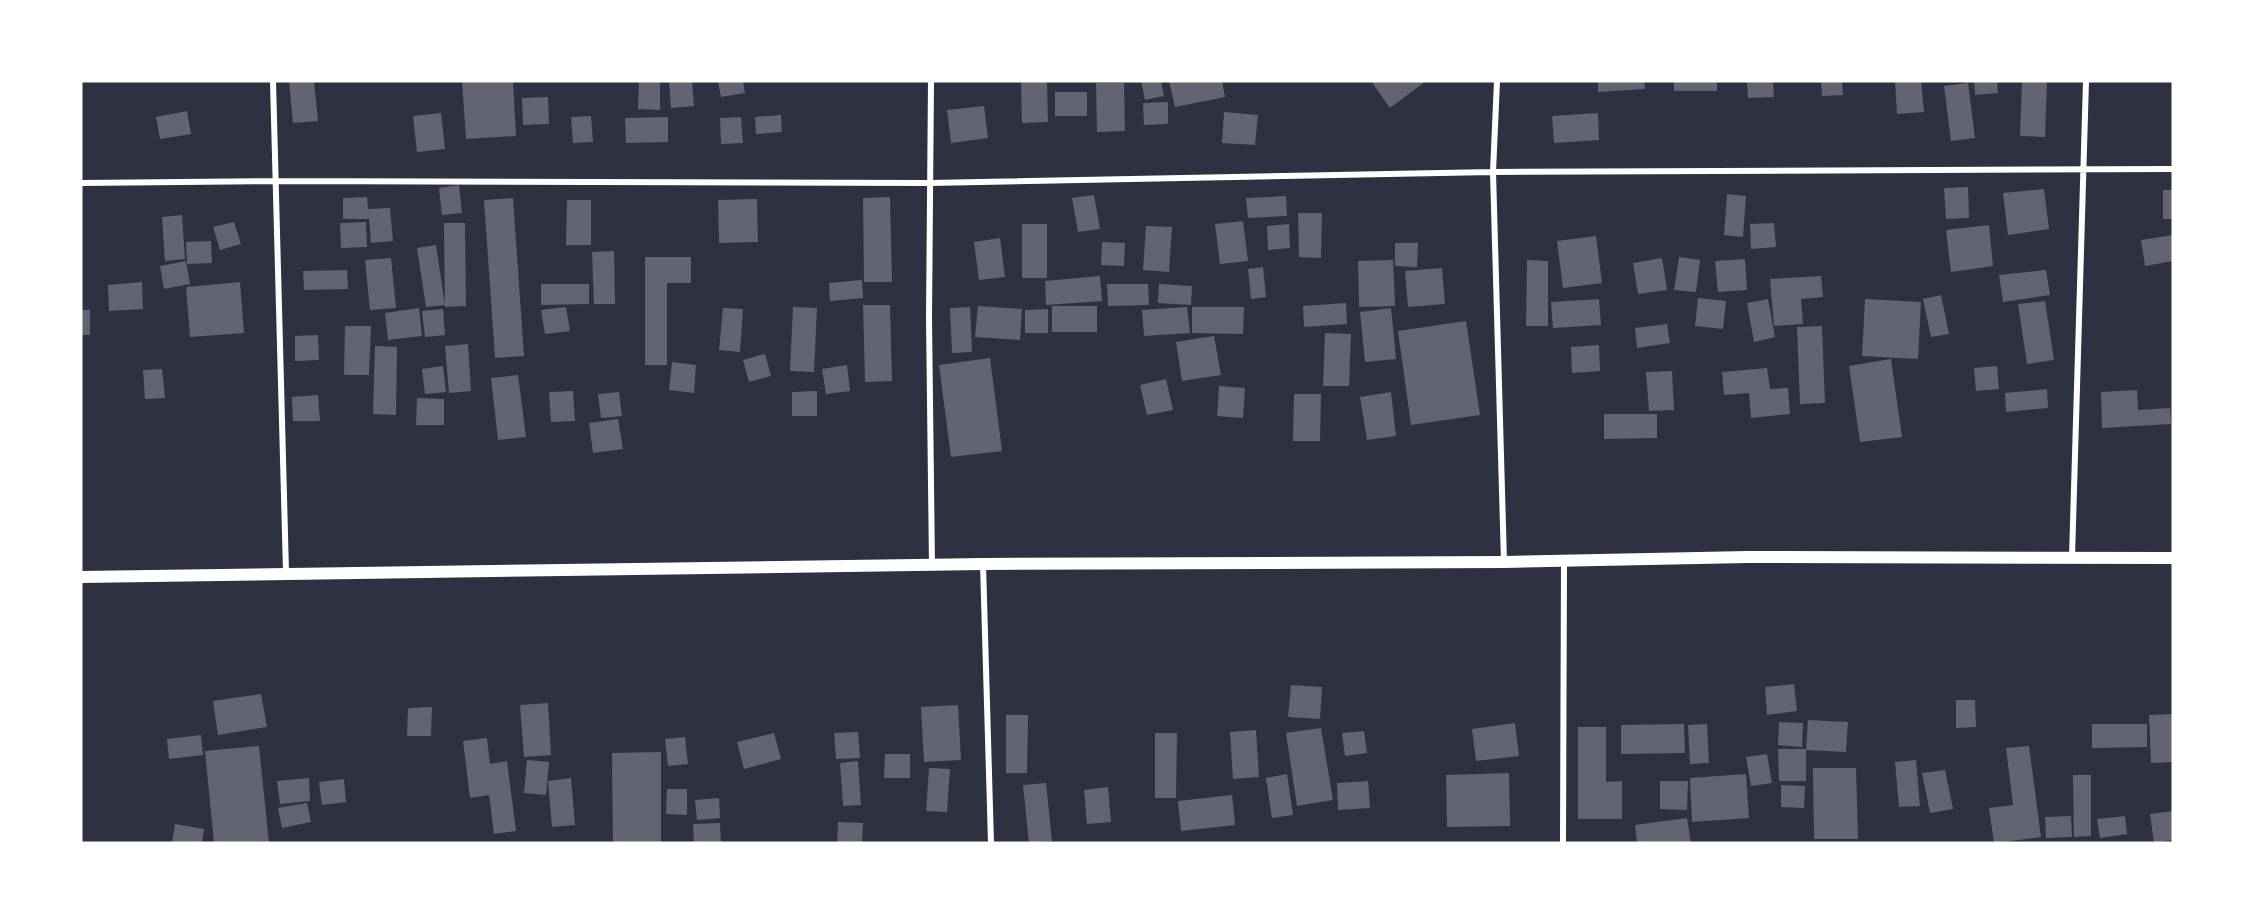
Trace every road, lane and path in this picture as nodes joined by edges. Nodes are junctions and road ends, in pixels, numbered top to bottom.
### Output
1 (273, 81) edge
2 (931, 81) edge
3 (1497, 81) edge
4 (2086, 81) edge
5 (2173, 169) edge
6 (2085, 170) junction
7 (1493, 172) junction
8 (275, 181) junction
9 (81, 183) edge
10 (930, 183) junction
11 (2072, 558) junction
12 (2173, 558) edge
13 (1563, 561) junction
14 (1504, 562) junction
15 (983, 564) junction
16 (932, 566) junction
17 (286, 572) junction
18 (81, 576) edge
19 (991, 843) edge
20 (1563, 843) edge

1 - 8 street
2 - 10 street
3 - 7 street
4 - 6 street
5 - 6 street
6 - 7 street
6 - 11 street
7 - 10 street
7 - 14 street
8 - 9 street
8 - 10 street
8 - 17 street
10 - 16 street
11 - 12 main road
11 - 13 main road
13 - 14 main road
13 - 20 street
14 - 15 main road
15 - 16 main road
15 - 19 street
16 - 17 main road
17 - 18 main road

